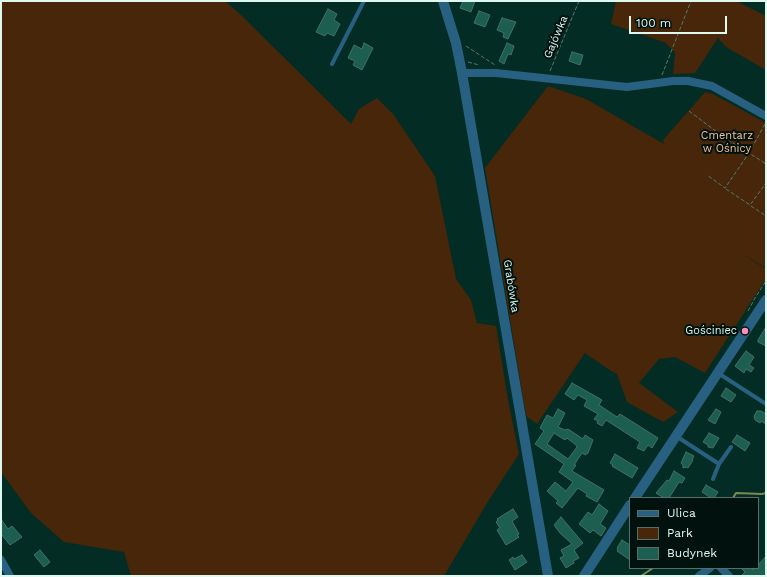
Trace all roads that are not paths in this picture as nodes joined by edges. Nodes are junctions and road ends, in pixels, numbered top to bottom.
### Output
1 (364, 1) edge
2 (443, 1) edge
3 (332, 64) dead end
4 (462, 74) junction
5 (766, 116) edge
6 (766, 300) edge
7 (717, 373) junction
8 (766, 404) edge
9 (676, 436) junction
10 (731, 447) dead end
11 (719, 464) junction
12 (713, 479) dead end
13 (636, 497) edge
14 (629, 507) edge
15 (1, 560) edge
16 (709, 569) edge
17 (10, 576) edge
18 (548, 576) edge
19 (584, 576) edge
20 (699, 576) edge

1 - 3 lane
2 - 4 street, Grabówka
4 - 5 street
4 - 18 street, Grabówka
6 - 7 street
7 - 8 lane
7 - 9 street
9 - 11 lane
9 - 13 street
10 - 11 lane
11 - 12 lane
14 - 19 street
15 - 17 street
16 - 20 street

